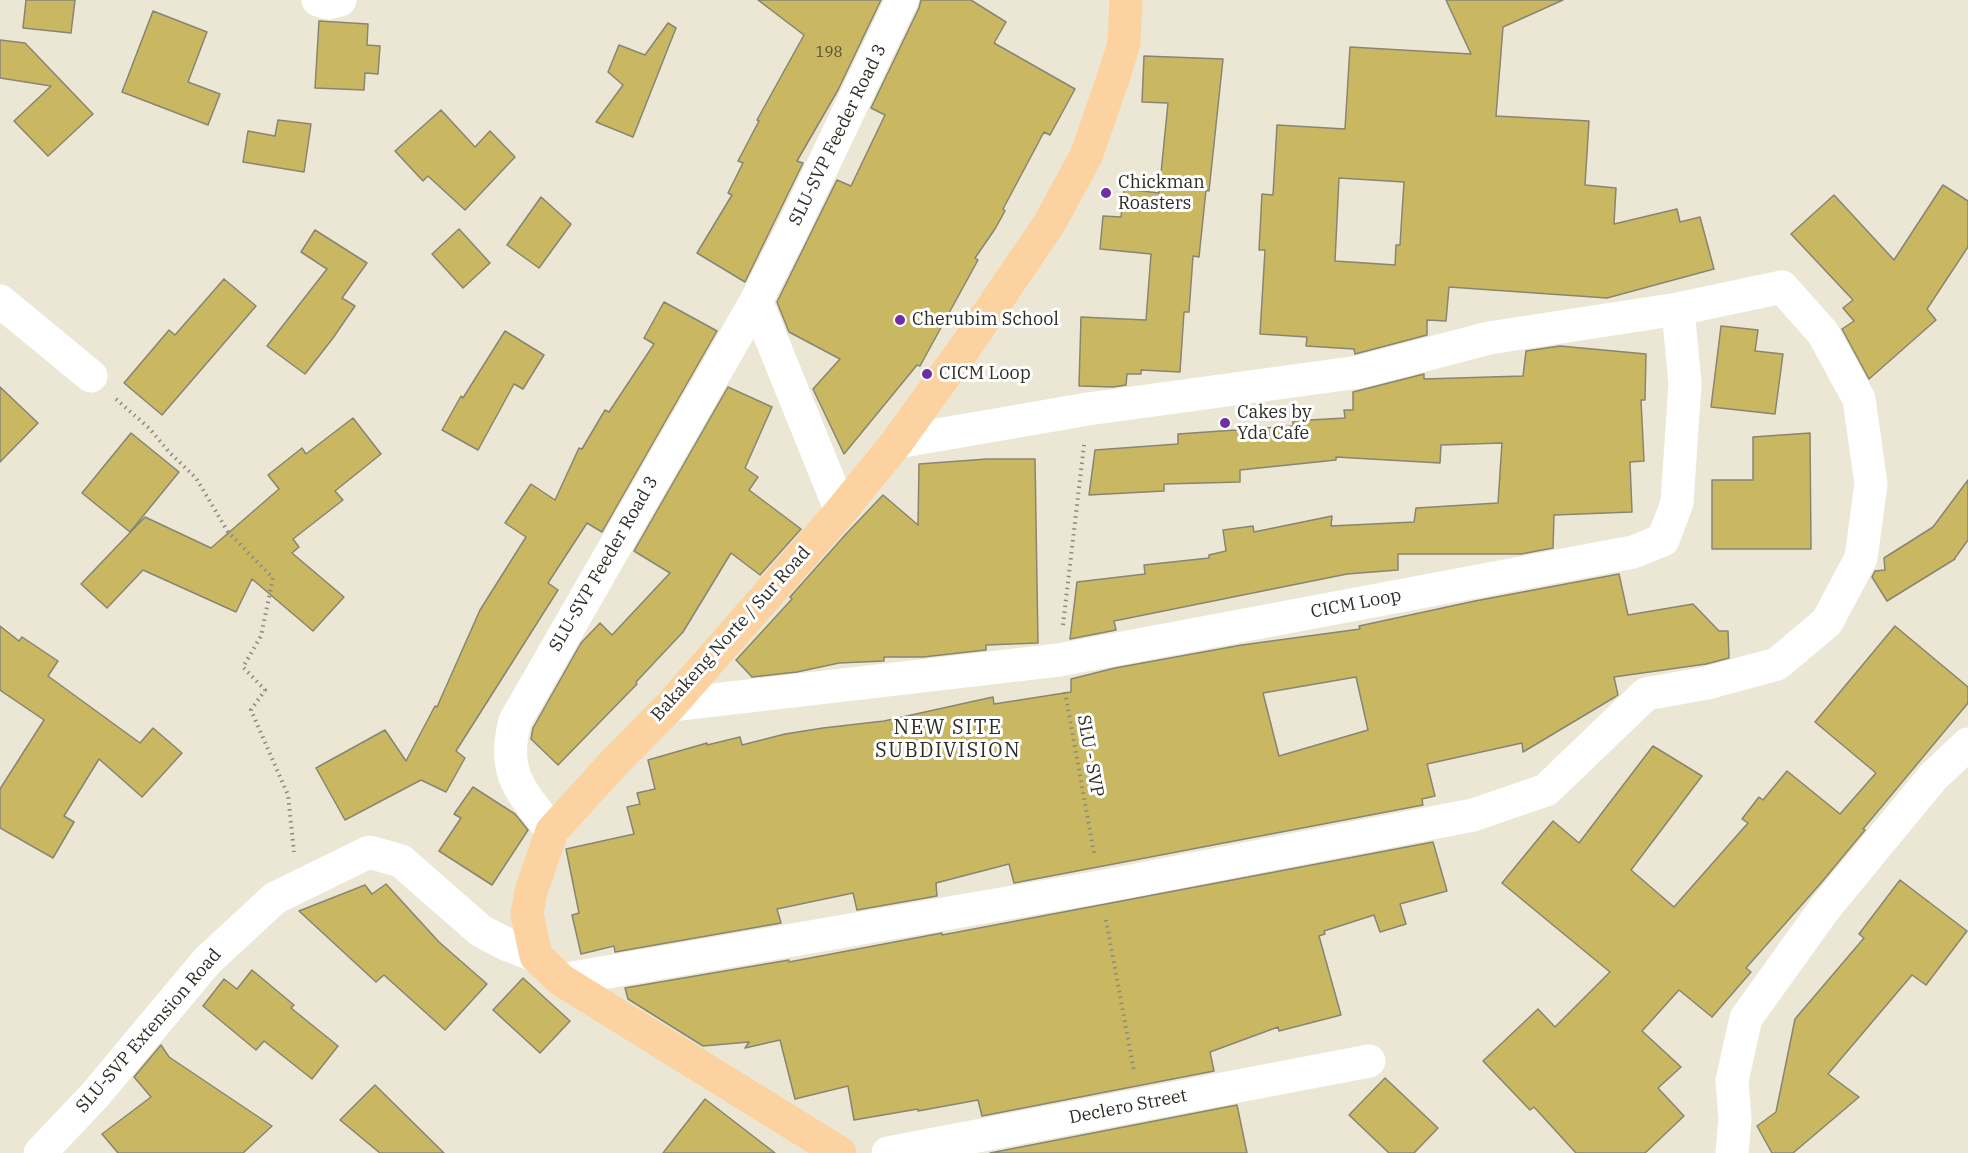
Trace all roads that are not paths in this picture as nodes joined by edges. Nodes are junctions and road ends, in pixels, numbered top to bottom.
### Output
1 (318, 0) edge
2 (340, 0) edge
3 (902, 0) edge
4 (1126, 0) edge
5 (0, 301) edge
6 (756, 301) junction
7 (1678, 309) junction
8 (91, 376) road end
9 (897, 442) junction
10 (841, 511) junction
11 (671, 705) junction
12 (1968, 744) edge
13 (552, 831) junction
14 (536, 956) junction
15 (561, 980) junction
16 (1368, 1061) dead end
17 (40, 1153) edge
18 (840, 1153) edge
19 (888, 1153) edge
20 (1732, 1153) edge

1 - 2 street
3 - 6 street, SLU-SVP Feeder Road 3
4 - 9 main road, Bakakeng Norte / Sur Road
5 - 8 street
6 - 10 street
6 - 13 street, SLU-SVP Feeder Road 3
7 - 9 street
7 - 11 street, CICM Loop
7 - 15 street
9 - 10 main road, Bakakeng Norte / Sur Road
10 - 11 main road, Bakakeng Norte / Sur Road
11 - 13 main road, Bakakeng Norte / Sur Road
12 - 20 street
13 - 14 main road, Bakakeng Norte / Sur Road
14 - 15 main road
14 - 17 street, SLU-SVP Extension Road
15 - 18 main road
16 - 19 street, Declero Street

